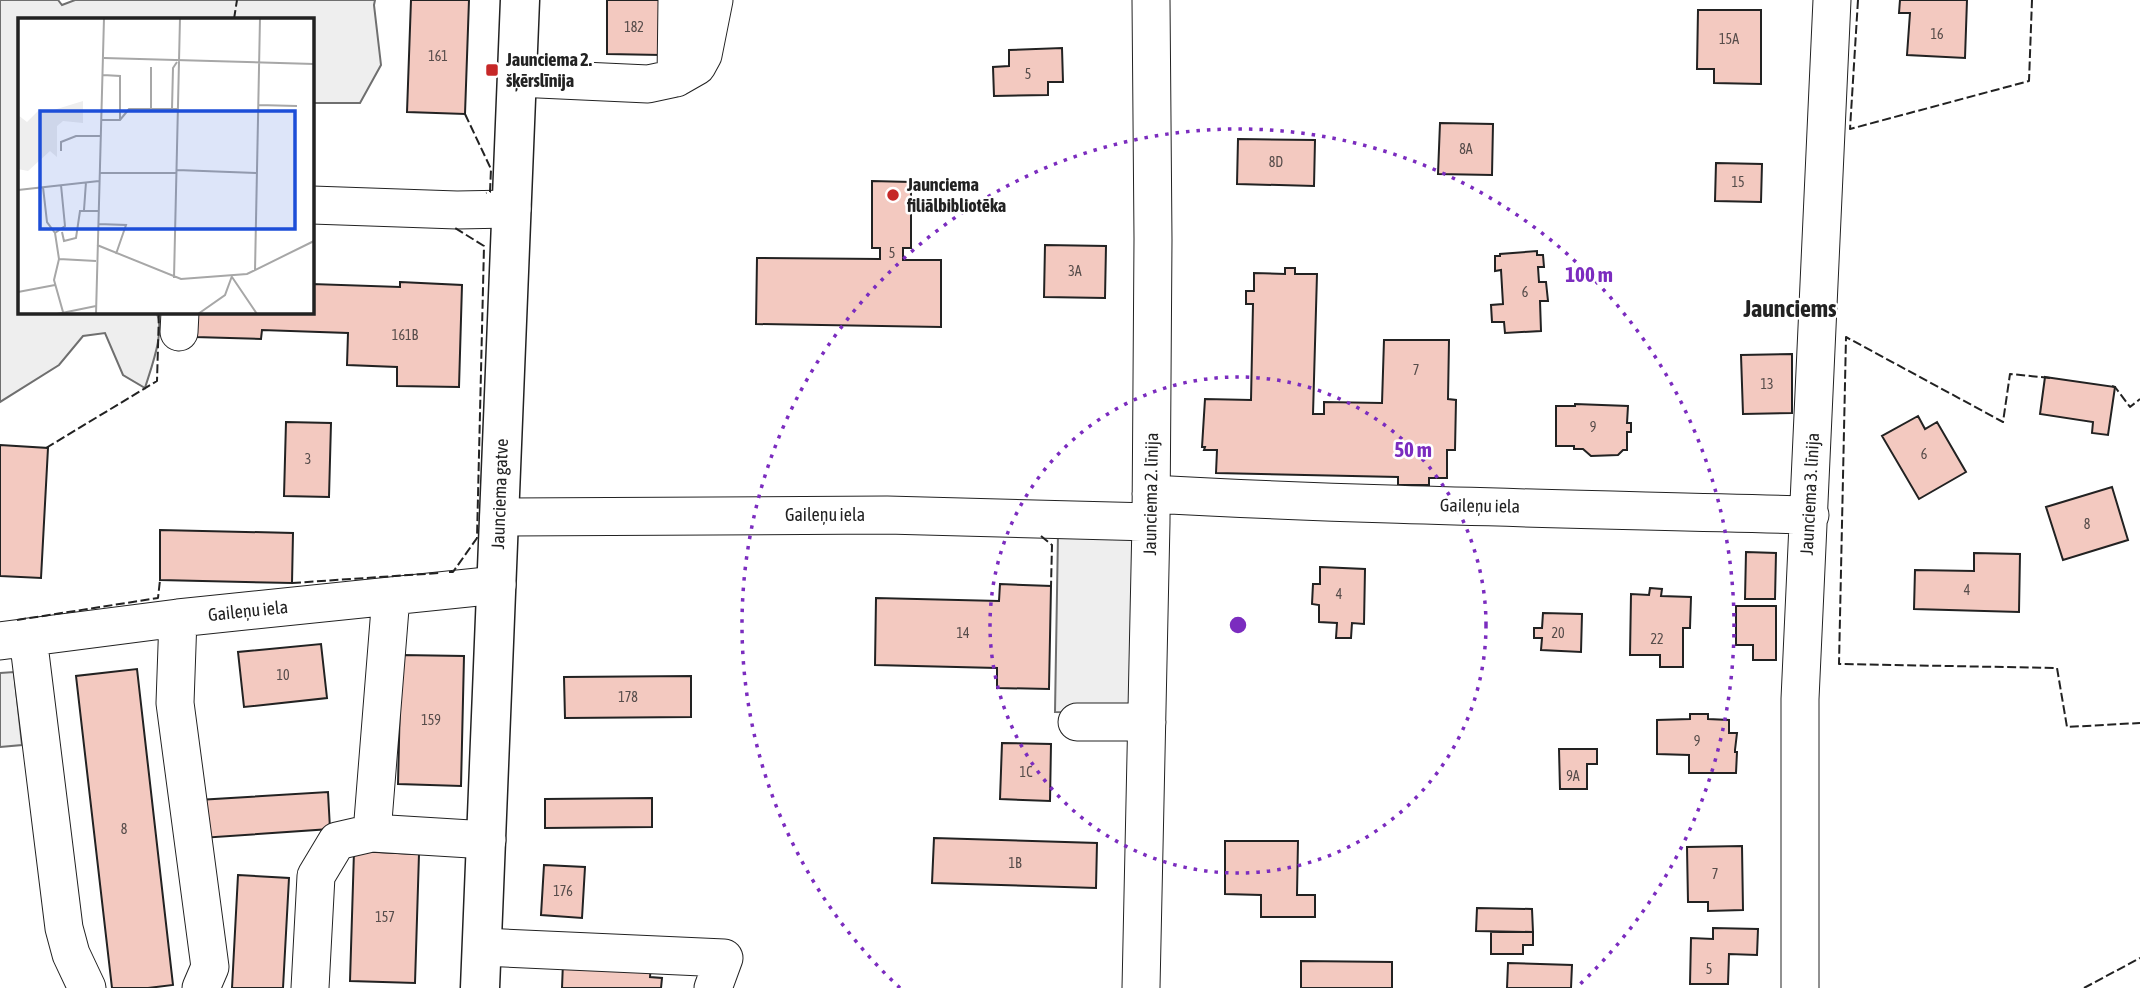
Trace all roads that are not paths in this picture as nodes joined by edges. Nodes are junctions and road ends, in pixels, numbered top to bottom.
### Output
1 (520, 0) edge
2 (677, 0) edge
3 (714, 0) edge
4 (1152, 0) edge
5 (1832, 0) edge
6 (517, 78) junction
7 (677, 78) junction
8 (313, 205) edge
9 (512, 209) junction
10 (1151, 508) junction
11 (1810, 516) junction
12 (499, 517) junction
13 (497, 585) junction
14 (391, 596) junction
15 (178, 618) junction
16 (14, 639) edge
17 (1077, 722) dead end
18 (1147, 722) junction
19 (372, 833) junction
20 (486, 840) junction
21 (482, 947) junction
22 (87, 988) edge
23 (201, 988) edge
24 (310, 988) edge
25 (480, 988) edge
26 (713, 988) edge
27 (1141, 988) edge
28 (1800, 988) edge

1 - 6 main road, Jaunciema gatve
2 - 7 street
3 - 7 street
4 - 10 street, Jaunciema 2. līnija
5 - 11 street, Jaunciema 3. līnija
6 - 7 street
6 - 9 main road, Jaunciema gatve
8 - 9 street
9 - 12 main road, Jaunciema gatve
10 - 11 street, Gaileņu iela
10 - 12 street, Gaileņu iela
10 - 18 street, Jaunciema 2. līnija
11 - 28 street, Jaunciema 3. līnija
12 - 13 main road, Jaunciema gatve
13 - 14 street, Gaileņu iela
13 - 20 main road, Jaunciema gatve
14 - 15 street, Gaileņu iela
14 - 19 street
15 - 16 street, Gaileņu iela
15 - 23 street
16 - 22 street
17 - 18 street
18 - 27 street, Jaunciema 2. līnija
19 - 20 street
19 - 24 street
20 - 21 main road, Jaunciema gatve
21 - 25 main road, Jaunciema gatve
21 - 26 street

